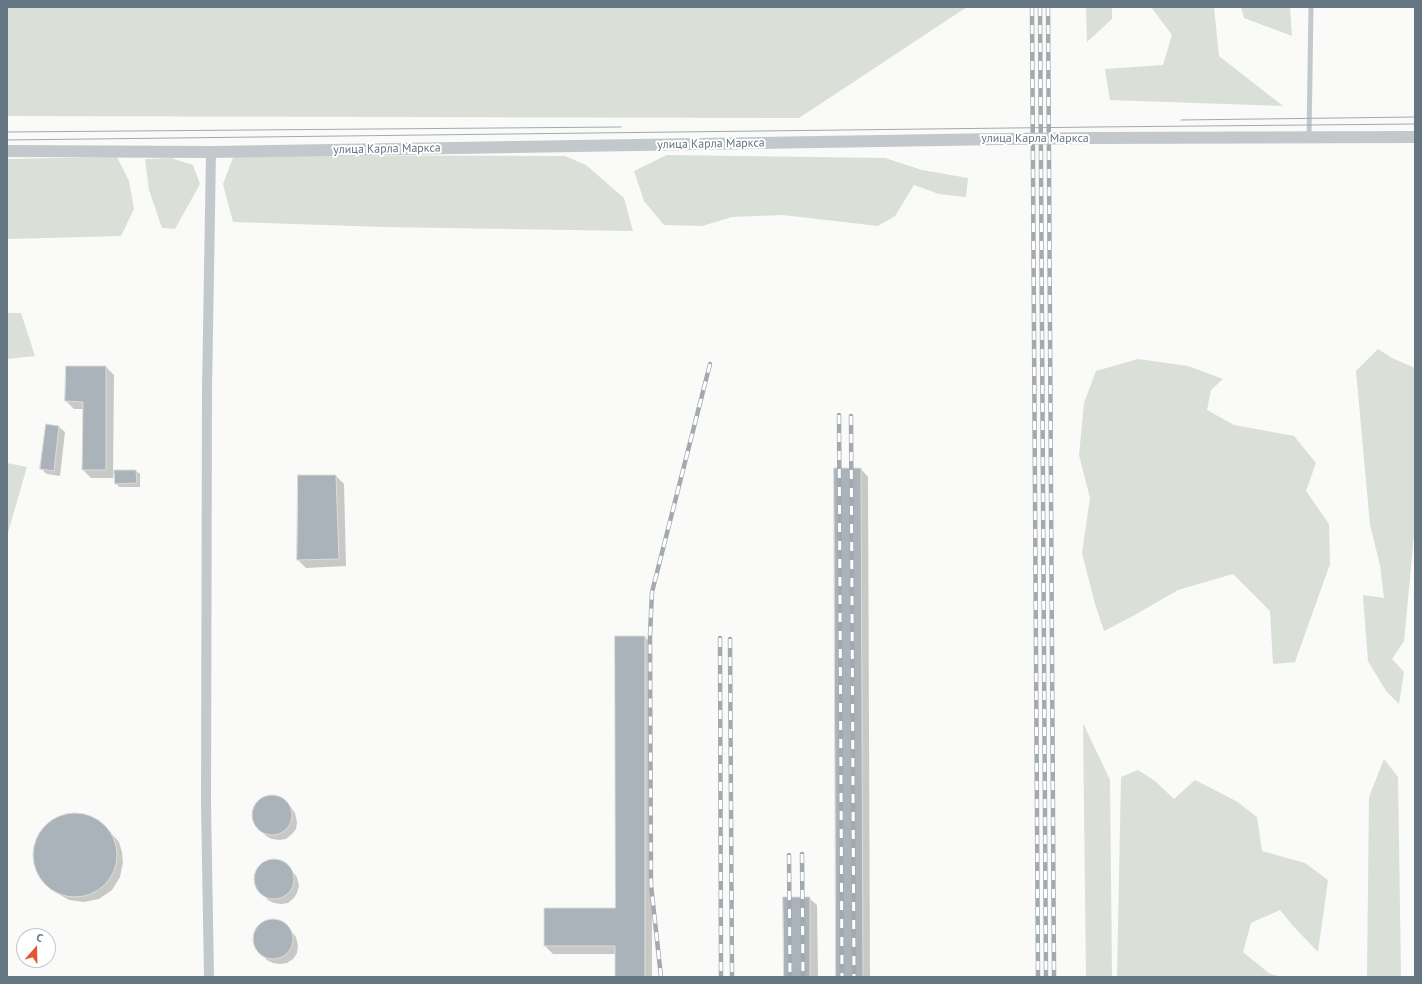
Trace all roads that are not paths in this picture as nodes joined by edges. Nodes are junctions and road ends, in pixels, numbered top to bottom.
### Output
1 (1310, 7) edge
2 (1415, 137) edge
3 (1309, 138) junction
4 (7, 151) edge
5 (211, 152) junction
6 (209, 977) edge

1 - 3 lane
2 - 3 street, улица Карла Маркса
3 - 5 street, улица Карла Маркса, bridge
4 - 5 street, улица Карла Маркса
5 - 6 street

